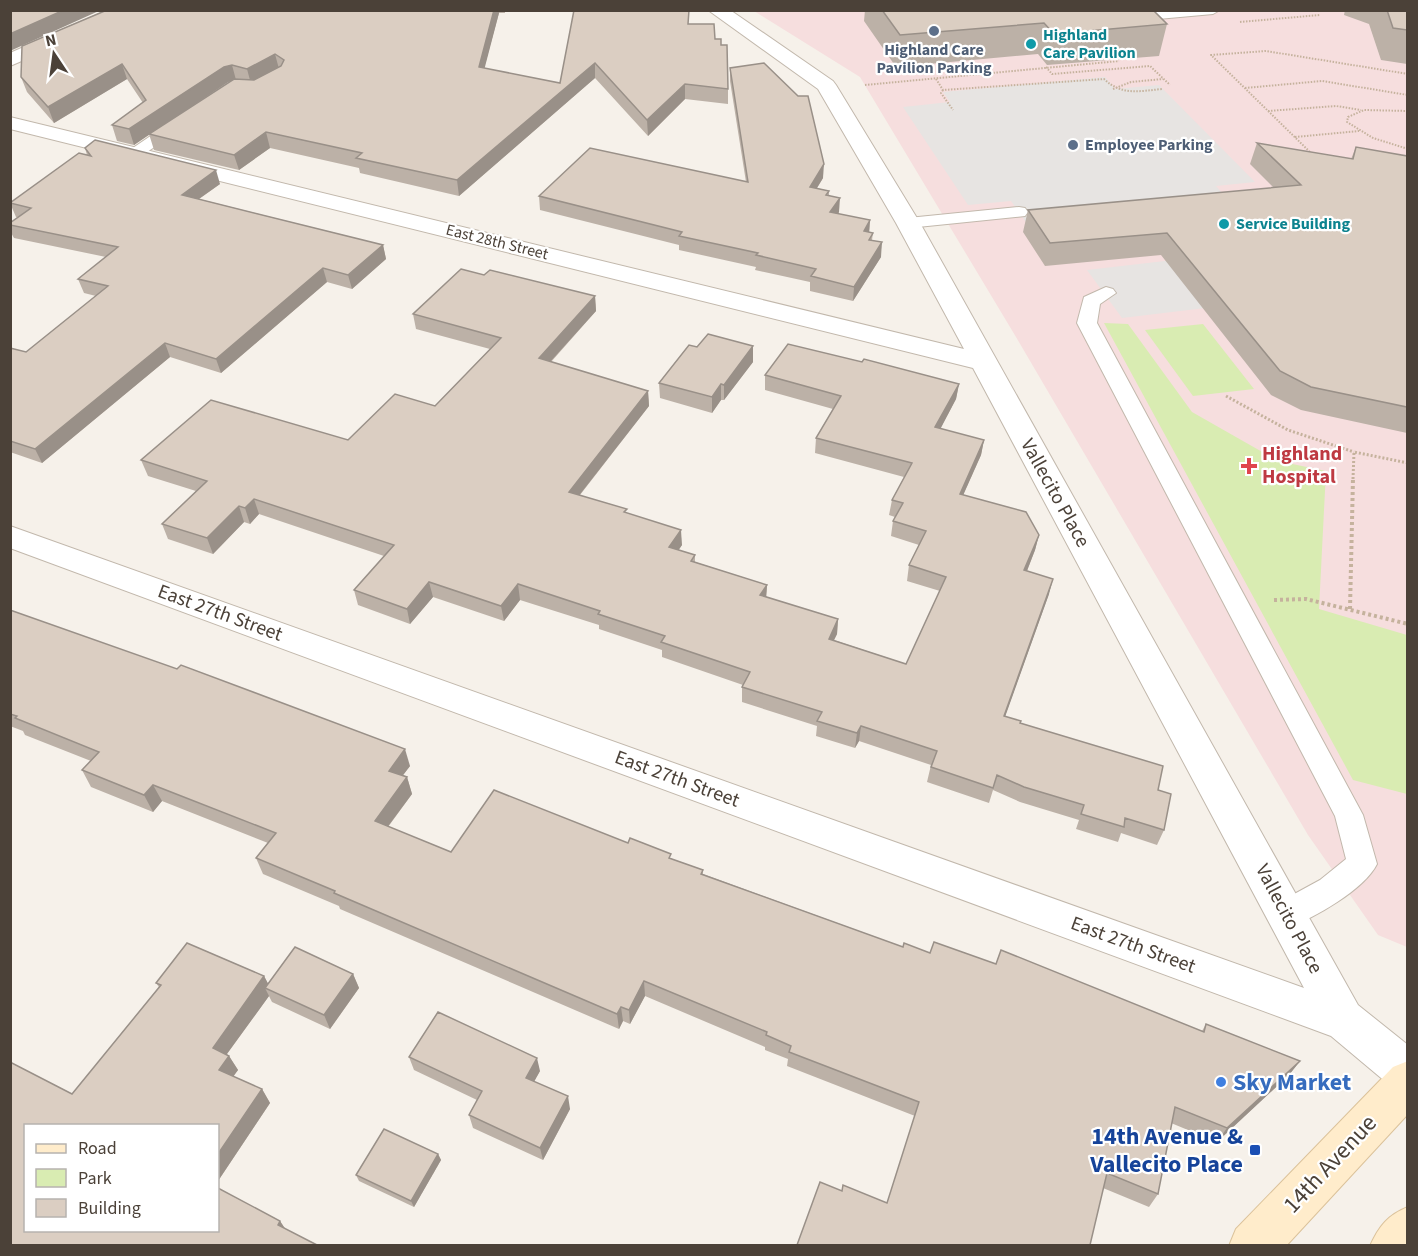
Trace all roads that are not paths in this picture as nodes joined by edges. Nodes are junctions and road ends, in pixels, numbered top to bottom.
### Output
1 (124, 10) edge
2 (717, 10) edge
3 (1153, 10) edge
4 (1213, 10) edge
5 (10, 60) edge
6 (195, 113) edge
7 (10, 123) edge
8 (135, 152) junction
9 (1018, 212) dead end
10 (908, 223) junction
11 (1106, 293) dead end
12 (983, 362) junction
13 (10, 536) edge
14 (1287, 914) junction
15 (1343, 1019) junction
16 (1407, 1073) edge
17 (1407, 1082) edge
18 (1407, 1230) edge
19 (1253, 1245) edge
20 (1394, 1245) edge

1 - 5 street
2 - 10 street, Vallecito Place
3 - 4 lane
6 - 8 lane
7 - 8 street, East 28th Street
8 - 12 street, East 28th Street
9 - 10 lane
10 - 12 street, Vallecito Place
11 - 14 lane
12 - 14 street, Vallecito Place
13 - 15 street, East 27th Street
14 - 15 street, Vallecito Place
15 - 16 street
17 - 19 main road, 14th Avenue
18 - 20 main road

